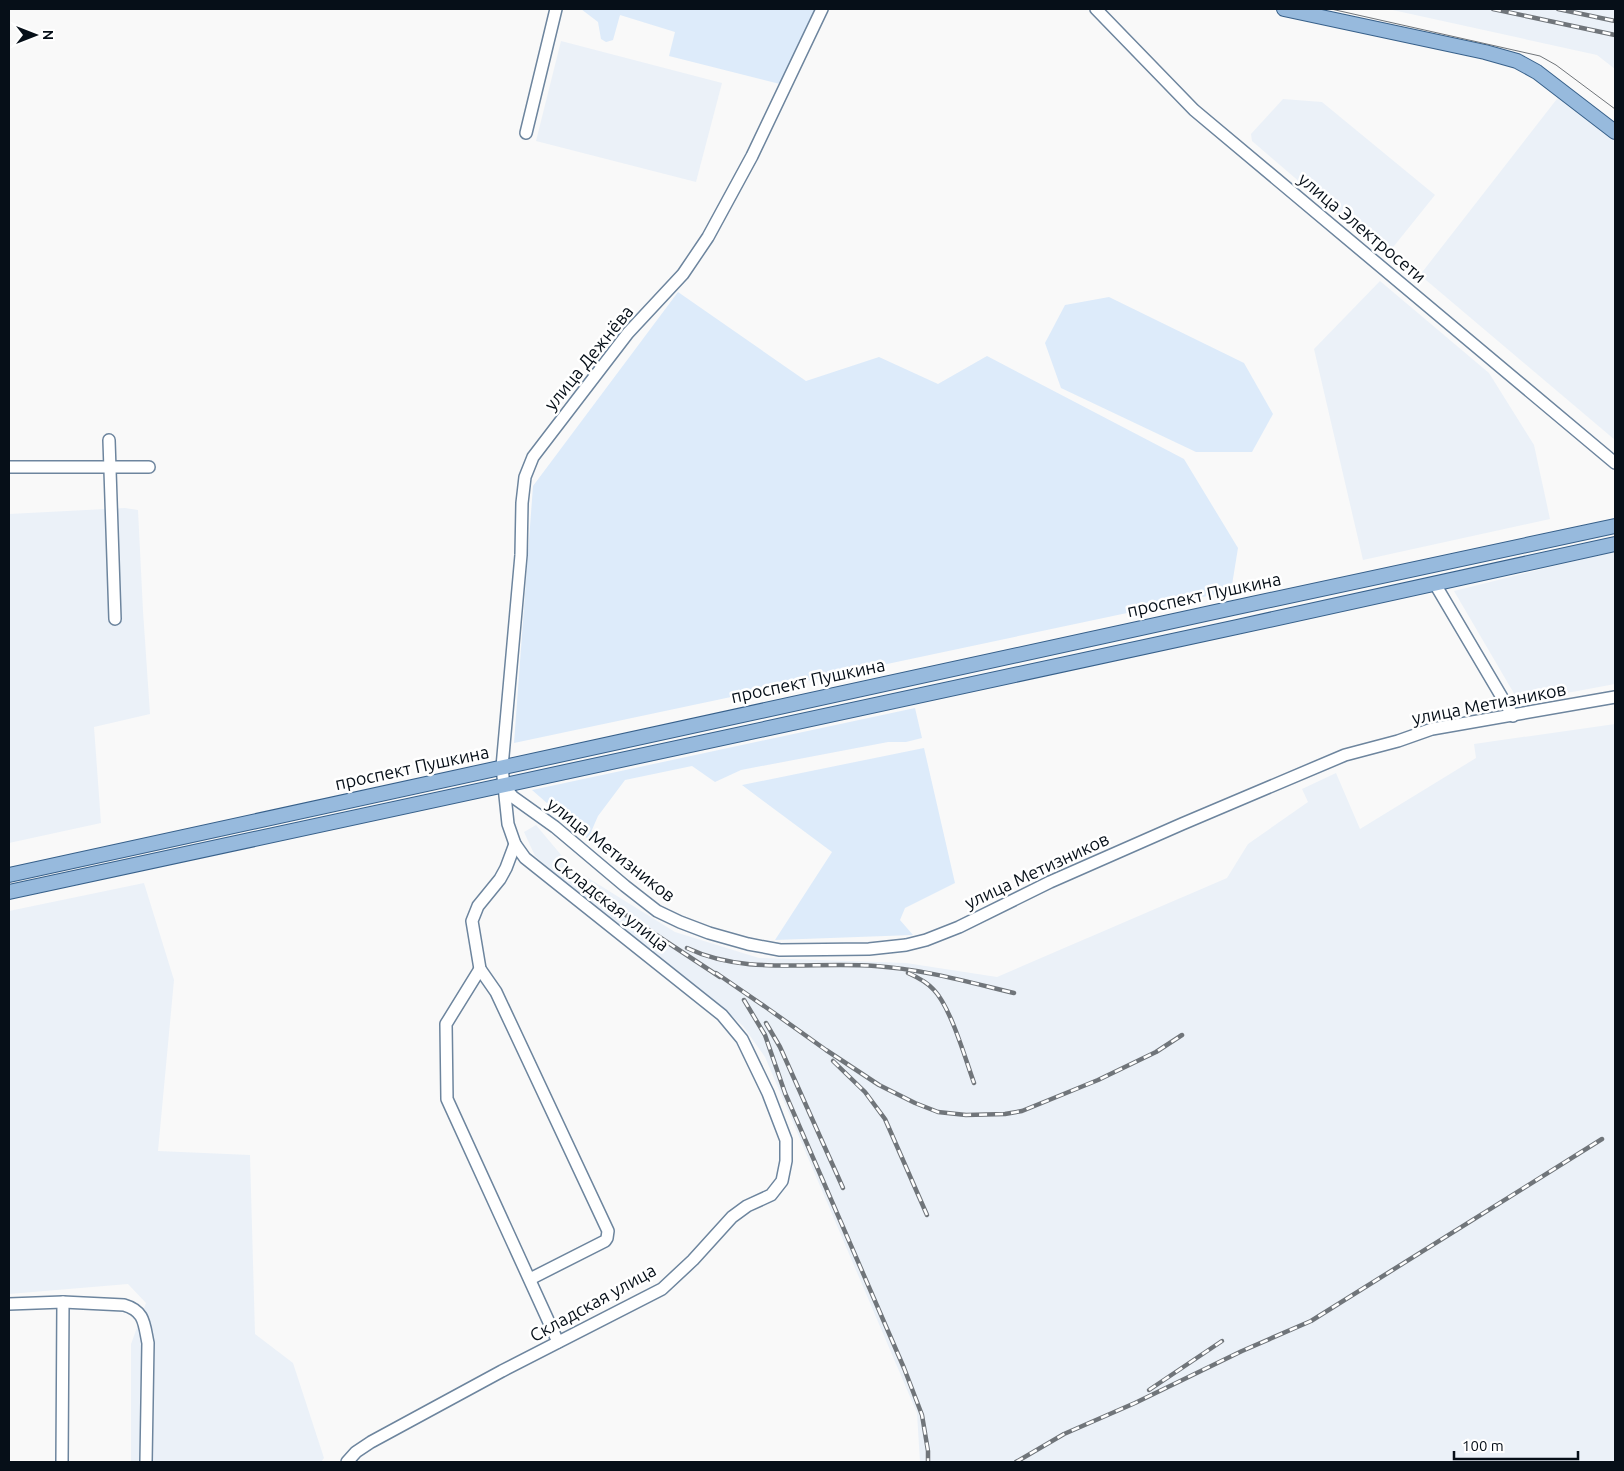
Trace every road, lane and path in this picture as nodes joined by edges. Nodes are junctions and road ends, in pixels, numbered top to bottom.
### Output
1 (556, 9) edge
2 (822, 9) edge
3 (1096, 9) edge
4 (1284, 9) edge
5 (1615, 132) edge
6 (526, 133) dead end
7 (109, 440) dead end
8 (1615, 463) edge
9 (9, 466) edge
10 (109, 467) junction
11 (149, 467) dead end
12 (1615, 526) edge
13 (1615, 544) edge
14 (1435, 584) junction
15 (1233, 608) junction
16 (115, 619) dead end
17 (1237, 627) junction
18 (1615, 697) edge
19 (1513, 716) junction
20 (502, 767) junction
21 (503, 785) junction
22 (514, 844) junction
23 (9, 875) edge
24 (9, 892) edge
25 (480, 969) junction
26 (530, 1279) junction
27 (62, 1302) junction
28 (9, 1304) edge
29 (558, 1342) junction
30 (62, 1462) edge
31 (146, 1462) edge
32 (347, 1462) edge

1 - 6 street
2 - 20 street, улица Дежнёва
3 - 8 street, улица Электросети
4 - 5 main road
7 - 10 street
9 - 10 street
10 - 11 street
10 - 16 street
12 - 15 main road, проспект Пушкина
13 - 14 main road, проспект Пушкина
14 - 17 main road, проспект Пушкина
14 - 19 street
15 - 17 main road
15 - 20 main road, проспект Пушкина
17 - 21 main road, проспект Пушкина
18 - 19 street, улица Метизников
19 - 21 street, улица Метизников
20 - 21 street, улица Дежнёва
20 - 23 main road, проспект Пушкина
21 - 22 street, Складская улица
21 - 24 main road, проспект Пушкина
22 - 25 street
22 - 29 street, Складская улица
25 - 26 street
25 - 26 street
26 - 29 street
27 - 28 street
27 - 30 street
27 - 31 street
29 - 32 street, Складская улица

